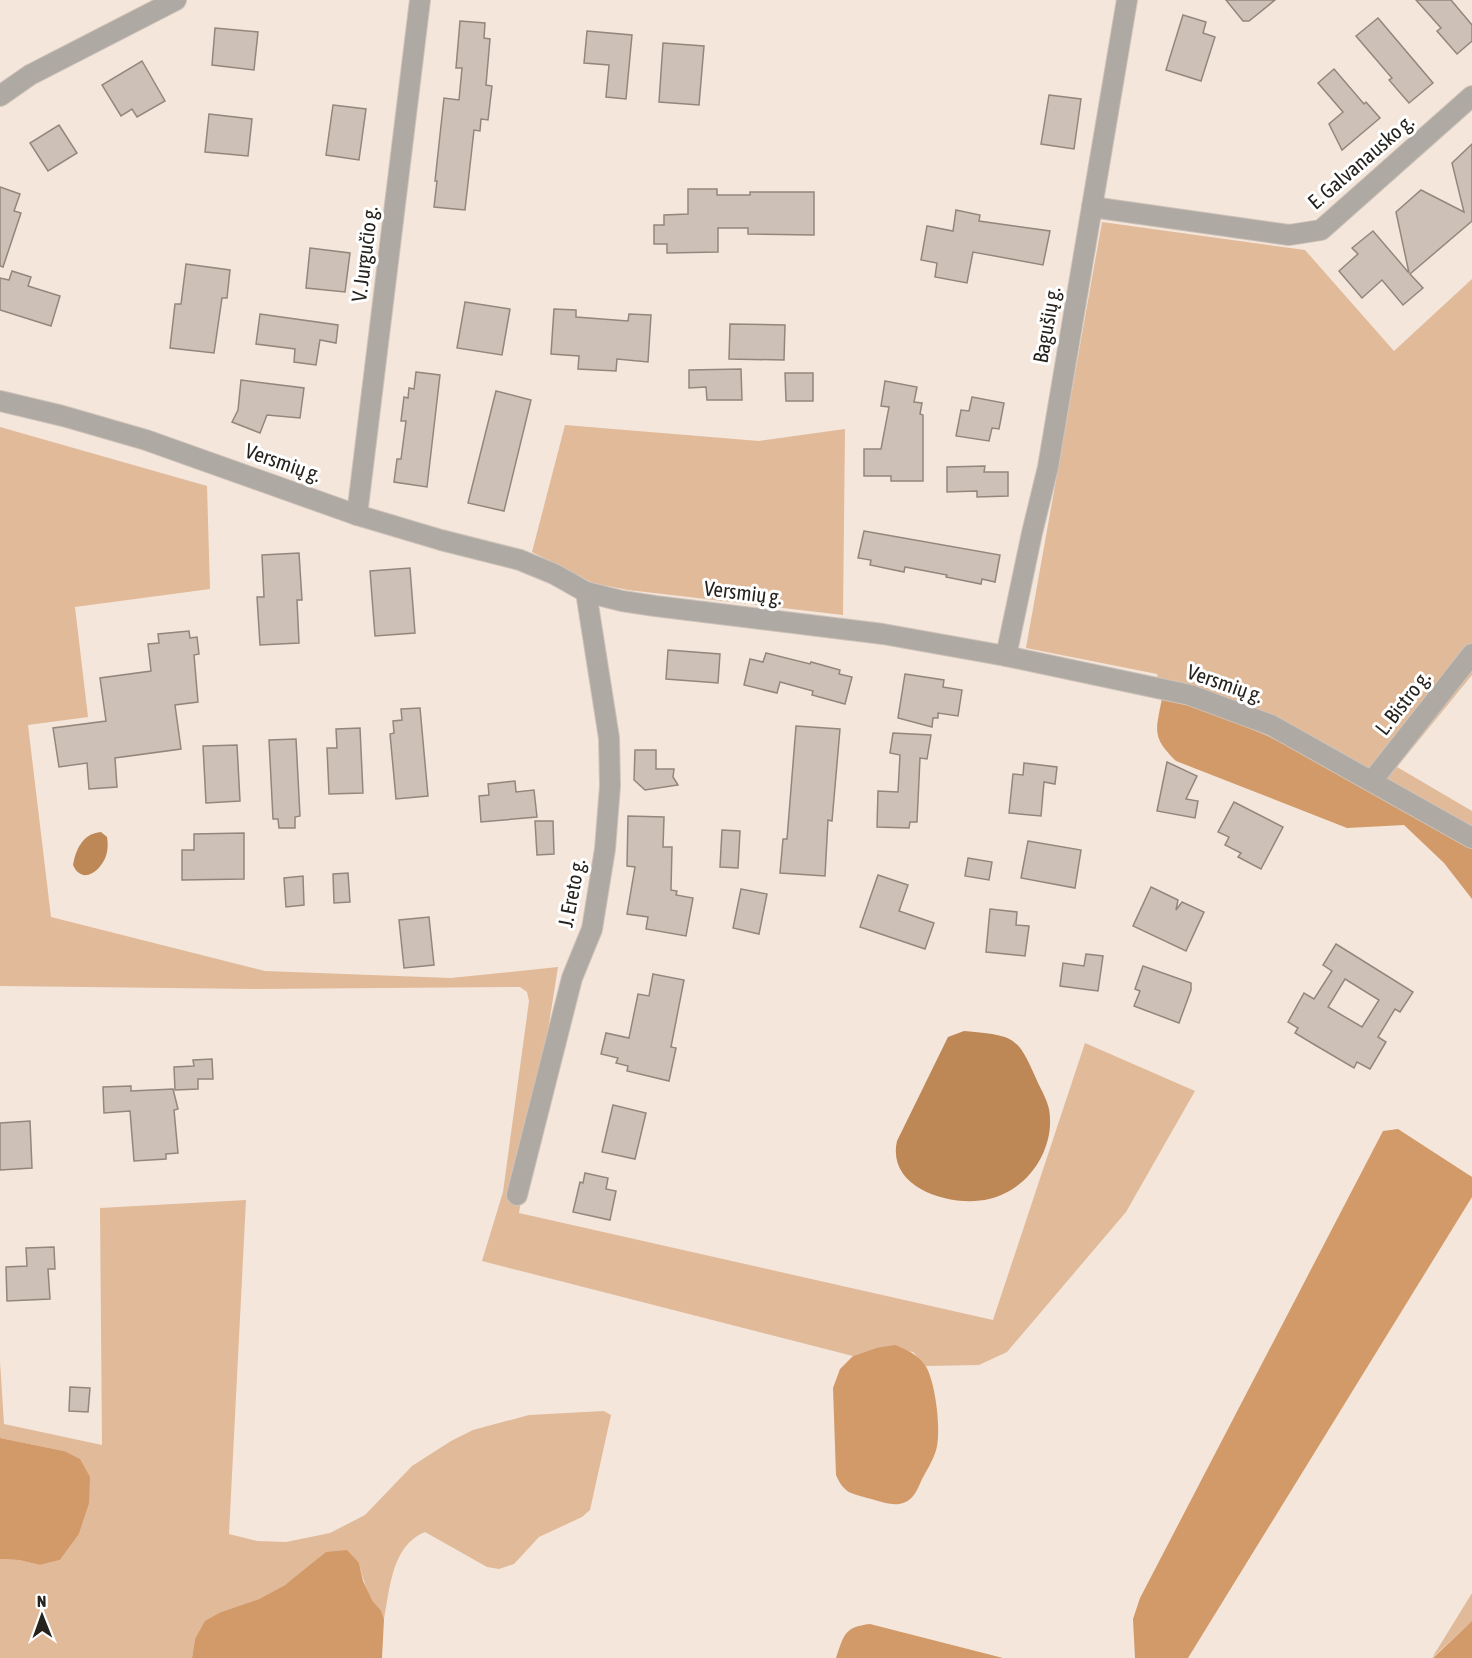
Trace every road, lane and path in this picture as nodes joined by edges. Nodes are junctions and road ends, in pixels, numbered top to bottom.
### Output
1 (176, 0) edge
2 (420, 0) edge
3 (1127, 0) edge
4 (0, 96) edge
5 (1472, 96) edge
6 (1092, 207) junction
7 (0, 401) edge
8 (357, 515) junction
9 (586, 592) junction
10 (1472, 654) edge
11 (1006, 656) junction
12 (1372, 781) junction
13 (1472, 838) edge
14 (517, 1195) dead end

1 - 4 street
2 - 8 street, V. Jurgučio g.
3 - 6 street, Bagušių g.
5 - 6 street, E. Galvanausko g.
6 - 11 street, Bagušių g.
7 - 8 street, Versmių g.
8 - 9 street, Versmių g.
9 - 11 street, Versmių g.
9 - 14 street, J. Ereto g.
10 - 12 street, L. Bistro g.
11 - 12 street, Versmių g.
12 - 13 street, Versmių g.

